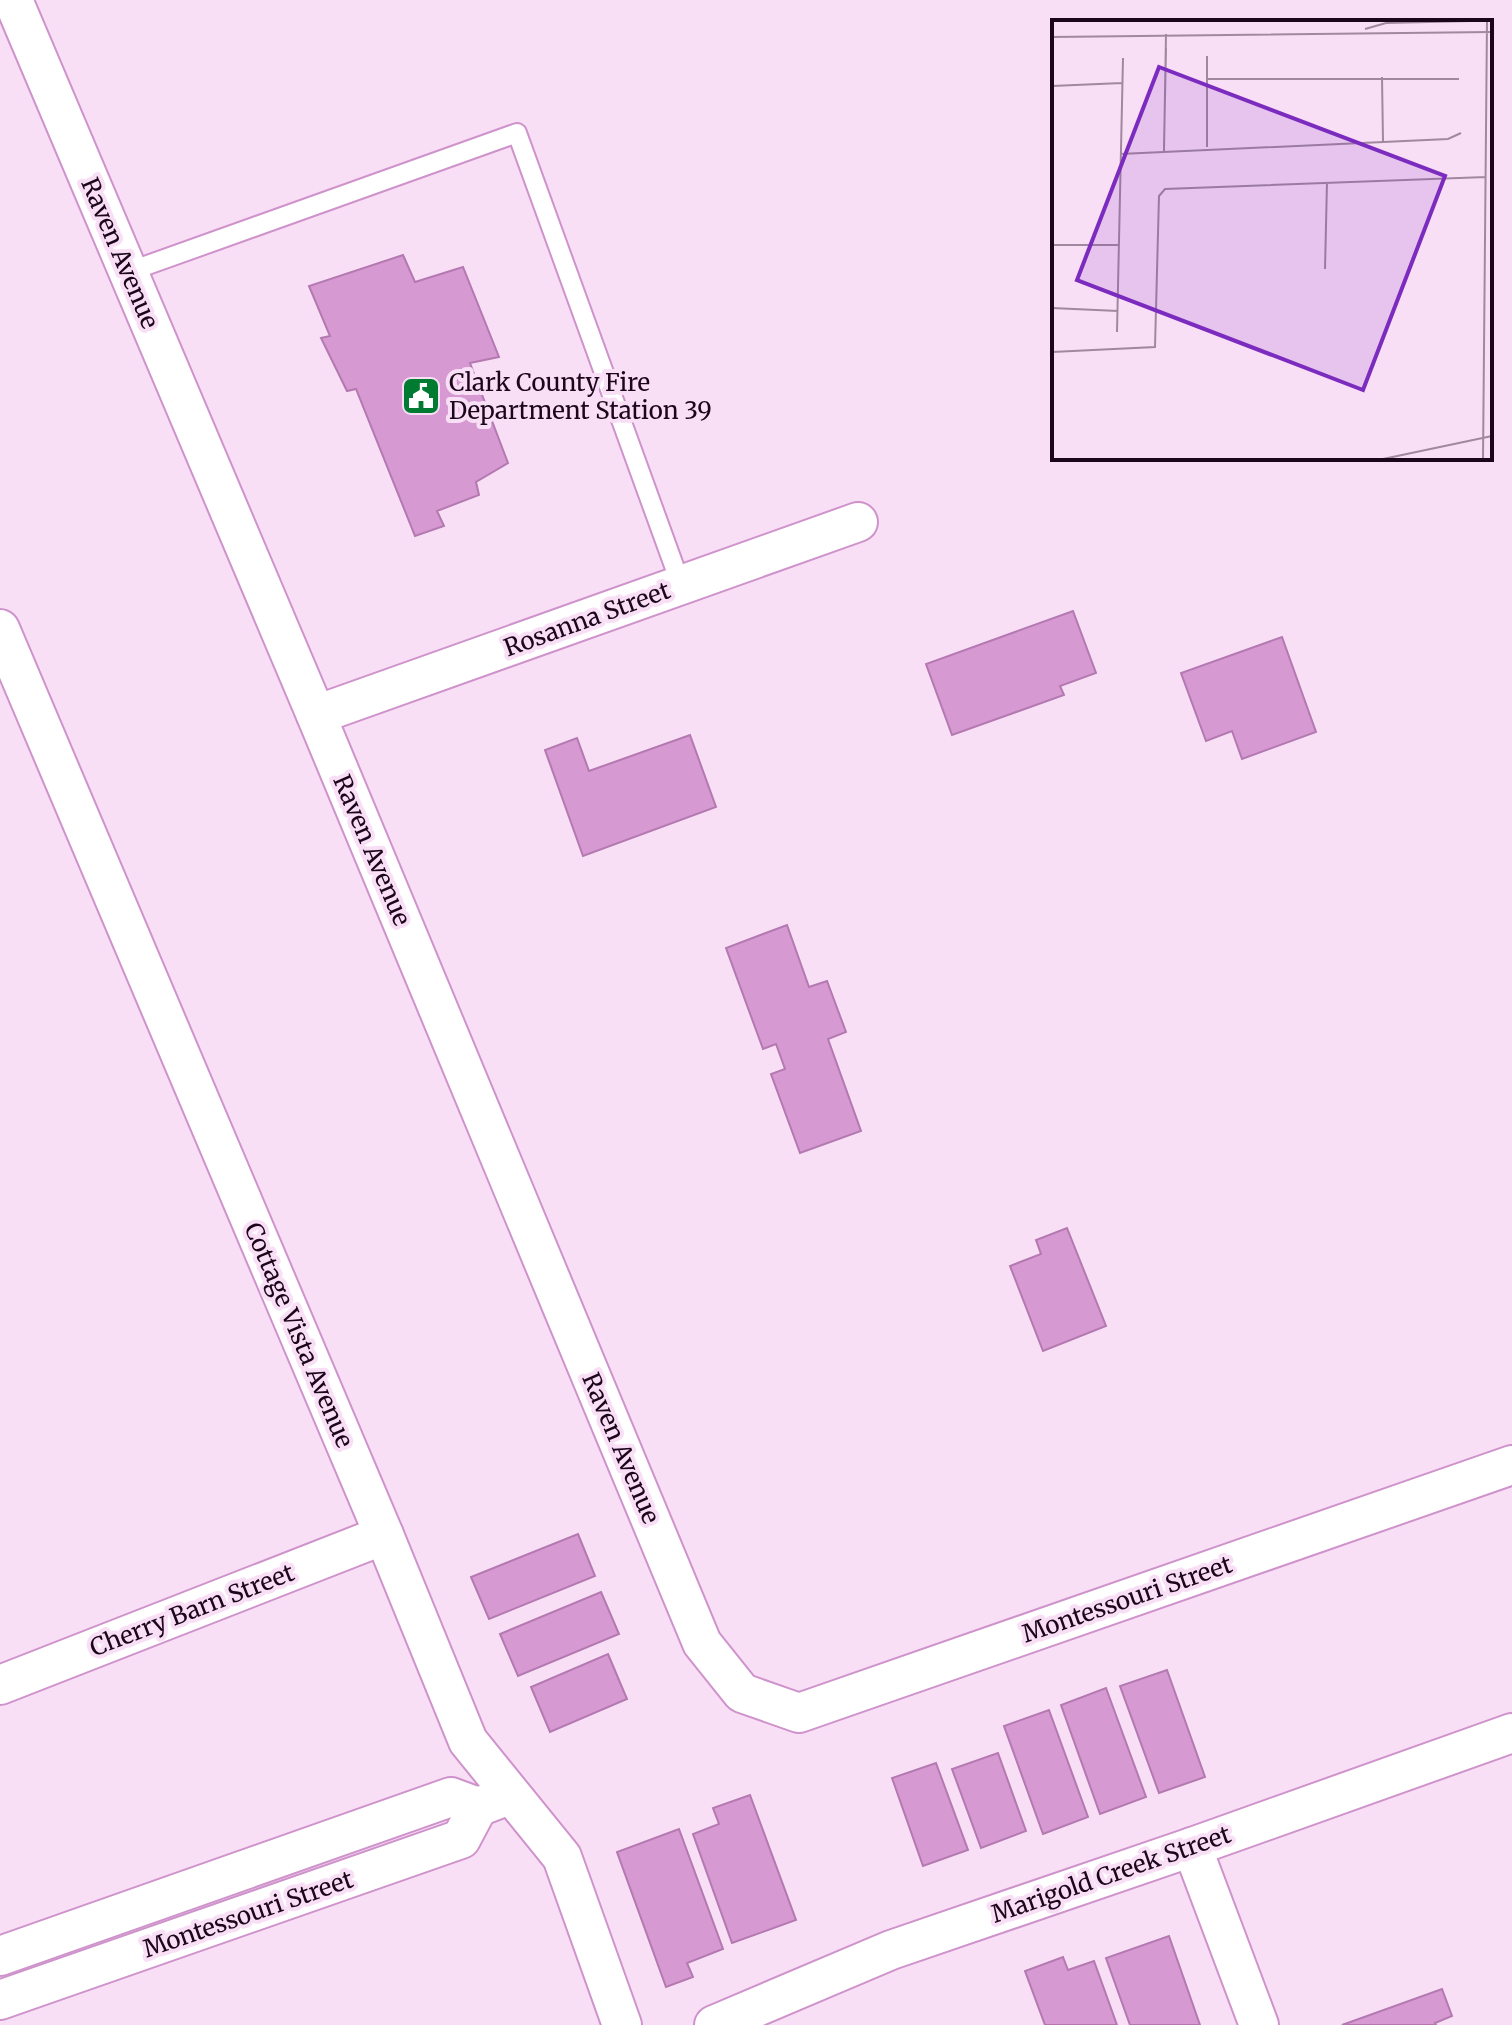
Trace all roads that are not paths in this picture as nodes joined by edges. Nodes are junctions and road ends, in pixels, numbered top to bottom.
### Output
1 (13, 0) edge
2 (128, 272) junction
3 (858, 522) dead end
4 (681, 585) junction
5 (0, 629) edge
6 (316, 715) junction
7 (1512, 1465) edge
8 (384, 1535) junction
9 (0, 1685) edge
10 (742, 1693) joint
11 (1512, 1733) edge
12 (494, 1801) junction
13 (1192, 1847) junction
14 (0, 1956) edge
15 (0, 2000) edge
16 (622, 2025) edge
17 (714, 2025) edge
18 (1259, 2025) edge

1 - 2 street, Raven Avenue
2 - 4 lane
2 - 6 street, Raven Avenue
3 - 4 street, Rosanna Street
4 - 6 street, Rosanna Street
5 - 8 street, Cottage Vista Avenue
6 - 10 street, Raven Avenue
7 - 10 street, Montessouri Street
8 - 9 street, Cherry Barn Street
8 - 12 street, Cottage Vista Avenue
11 - 13 street, Marigold Creek Street
12 - 14 street, Montessouri Street
12 - 15 street, Montessouri Street
12 - 16 street, Cottage Vista Avenue
13 - 17 street, Marigold Creek Street
13 - 18 street

